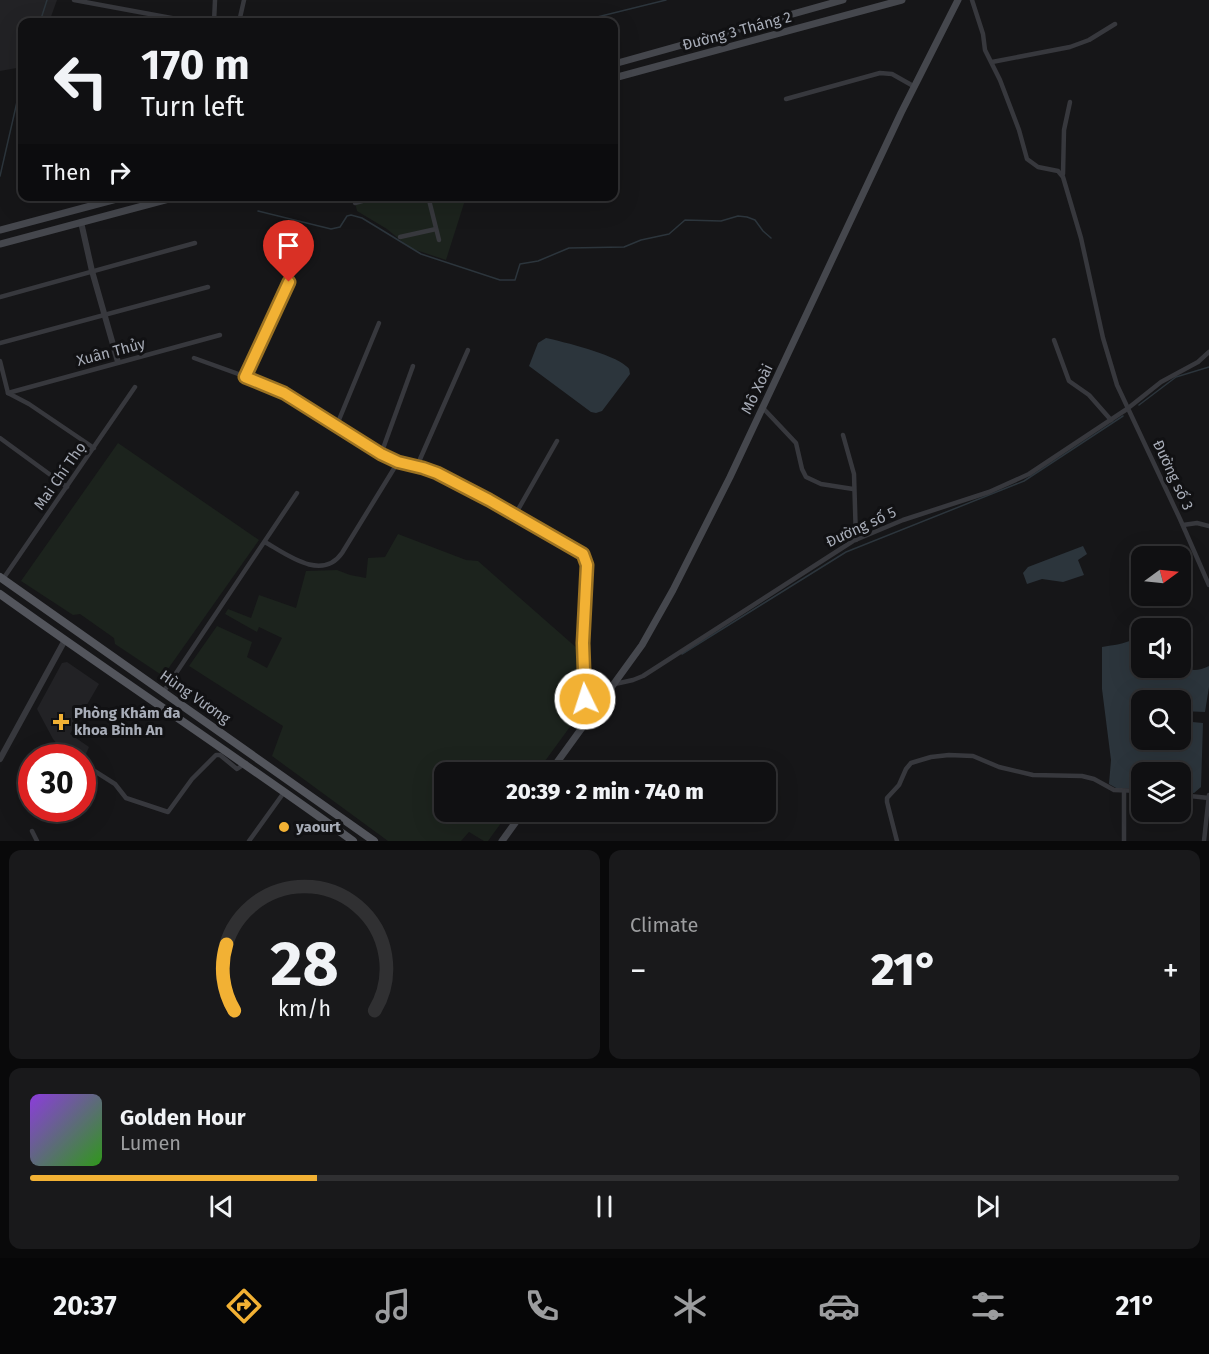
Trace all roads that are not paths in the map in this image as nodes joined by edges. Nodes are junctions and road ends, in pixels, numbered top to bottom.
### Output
1 (74, 0) edge
2 (215, 0) edge
3 (244, 0) edge
4 (843, 0) edge
5 (902, 0) edge
6 (958, 0) edge
7 (972, 0) edge
8 (796, 13) junction
9 (171, 18) edge
10 (214, 18) edge
11 (240, 18) edge
12 (1115, 24) dead end
13 (801, 28) junction
14 (992, 62) junction
15 (618, 63) edge
16 (618, 77) edge
17 (915, 87) junction
18 (786, 99) dead end
19 (1070, 102) dead end
20 (1063, 177) junction
21 (107, 201) edge
22 (161, 201) edge
23 (364, 201) edge
24 (429, 201) edge
25 (355, 204) dead end
26 (81, 222) junction
27 (436, 229) junction
28 (0, 230) edge
29 (400, 237) dead end
30 (439, 240) dead end
31 (195, 243) dead end
32 (0, 244) edge
33 (298, 264) dead end
34 (92, 271) junction
35 (208, 287) dead end
36 (0, 297) edge
37 (105, 316) junction
38 (379, 323) dead end
39 (220, 335) dead end
40 (1054, 340) dead end
41 (0, 343) edge
42 (468, 350) dead end
43 (1209, 352) edge
44 (194, 358) dead end
45 (0, 361) edge
46 (118, 362) junction
47 (413, 366) dead end
48 (245, 377) junction
49 (135, 387) dead end
50 (8, 393) junction
51 (763, 408) junction
52 (1127, 409) junction
53 (1111, 420) junction
54 (336, 427) junction
55 (843, 435) dead end
56 (0, 438) edge
57 (557, 441) dead end
58 (94, 448) junction
59 (381, 454) junction
60 (398, 462) junction
61 (417, 466) junction
62 (66, 487) junction
63 (853, 489) junction
64 (297, 493) dead end
65 (515, 515) junction
66 (1183, 525) junction
67 (1209, 526) edge
68 (856, 540) junction
69 (265, 542) junction
70 (1, 579) edge
71 (1209, 585) edge
72 (0, 594) edge
73 (74, 630) junction
74 (65, 640) junction
75 (615, 684) junction
76 (164, 691) junction
77 (156, 702) junction
78 (588, 720) junction
79 (0, 759) edge
80 (557, 762) edge
81 (246, 764) junction
82 (96, 772) edge
83 (1124, 790) junction
84 (1131, 790) edge
85 (285, 791) junction
86 (1191, 795) edge
87 (1209, 796) edge
88 (516, 822) edge
89 (32, 831) dead end
90 (37, 841) edge
91 (249, 841) edge
92 (353, 841) edge
93 (374, 841) edge
94 (502, 841) edge
95 (897, 841) edge
96 (1124, 841) edge
97 (1204, 841) edge

1 - 9 street
2 - 10 street
3 - 11 street
4 - 8 main road, Đường 3 Tháng 2
5 - 13 main road, Đường 3 Tháng 2
6 - 17 main road, Mô Xoài
7 - 14 street
8 - 13 street
8 - 15 main road, Đường 3 Tháng 2
12 - 14 street
13 - 16 main road, Đường 3 Tháng 2
14 - 20 street
17 - 18 street
17 - 51 main road, Mô Xoài
19 - 20 street, Đường số 3
20 - 52 street, Đường số 3
21 - 28 main road
22 - 26 main road
23 - 25 street
24 - 27 street
26 - 32 main road
26 - 34 street
27 - 29 street
27 - 30 street
31 - 34 street
33 - 48 street
34 - 36 street
34 - 37 street
35 - 37 street
37 - 41 street
37 - 46 street
38 - 54 street
39 - 46 street, Xuân Thủy
40 - 53 street
42 - 61 street
43 - 52 street, Đường số 5
44 - 48 street
45 - 50 street
46 - 50 street, Xuân Thủy
47 - 59 street
48 - 54 street
49 - 58 street, Mai Chí Thọ
50 - 58 street
51 - 63 street
51 - 75 main road, Mô Xoài
52 - 53 street, Đường số 5
52 - 66 street, Đường số 3
53 - 68 street, Đường số 5
54 - 59 street
55 - 63 street
56 - 62 street
57 - 65 street
58 - 62 street, Mai Chí Thọ
59 - 60 street
60 - 61 street
60 - 69 street
61 - 65 street
62 - 70 street, Mai Chí Thọ
63 - 68 street
64 - 69 street
65 - 78 street
66 - 67 street
66 - 71 street, Đường số 3
68 - 75 street, Đường số 5
69 - 76 street
70 - 73 main road, Hùng Vương
72 - 74 main road, Hùng Vương
73 - 74 main road
73 - 76 main road, Hùng Vương
74 - 77 main road, Hùng Vương
74 - 79 street
75 - 78 main road, Mô Xoài
76 - 77 main road
76 - 93 main road, Hùng Vương
77 - 81 main road, Hùng Vương
78 - 80 main road, Mô Xoài
81 - 82 street
81 - 85 main road, Hùng Vương
83 - 84 street
83 - 95 street
83 - 96 street
85 - 91 street
85 - 92 main road, Hùng Vương
86 - 87 street
87 - 97 street
88 - 94 main road
89 - 90 street

